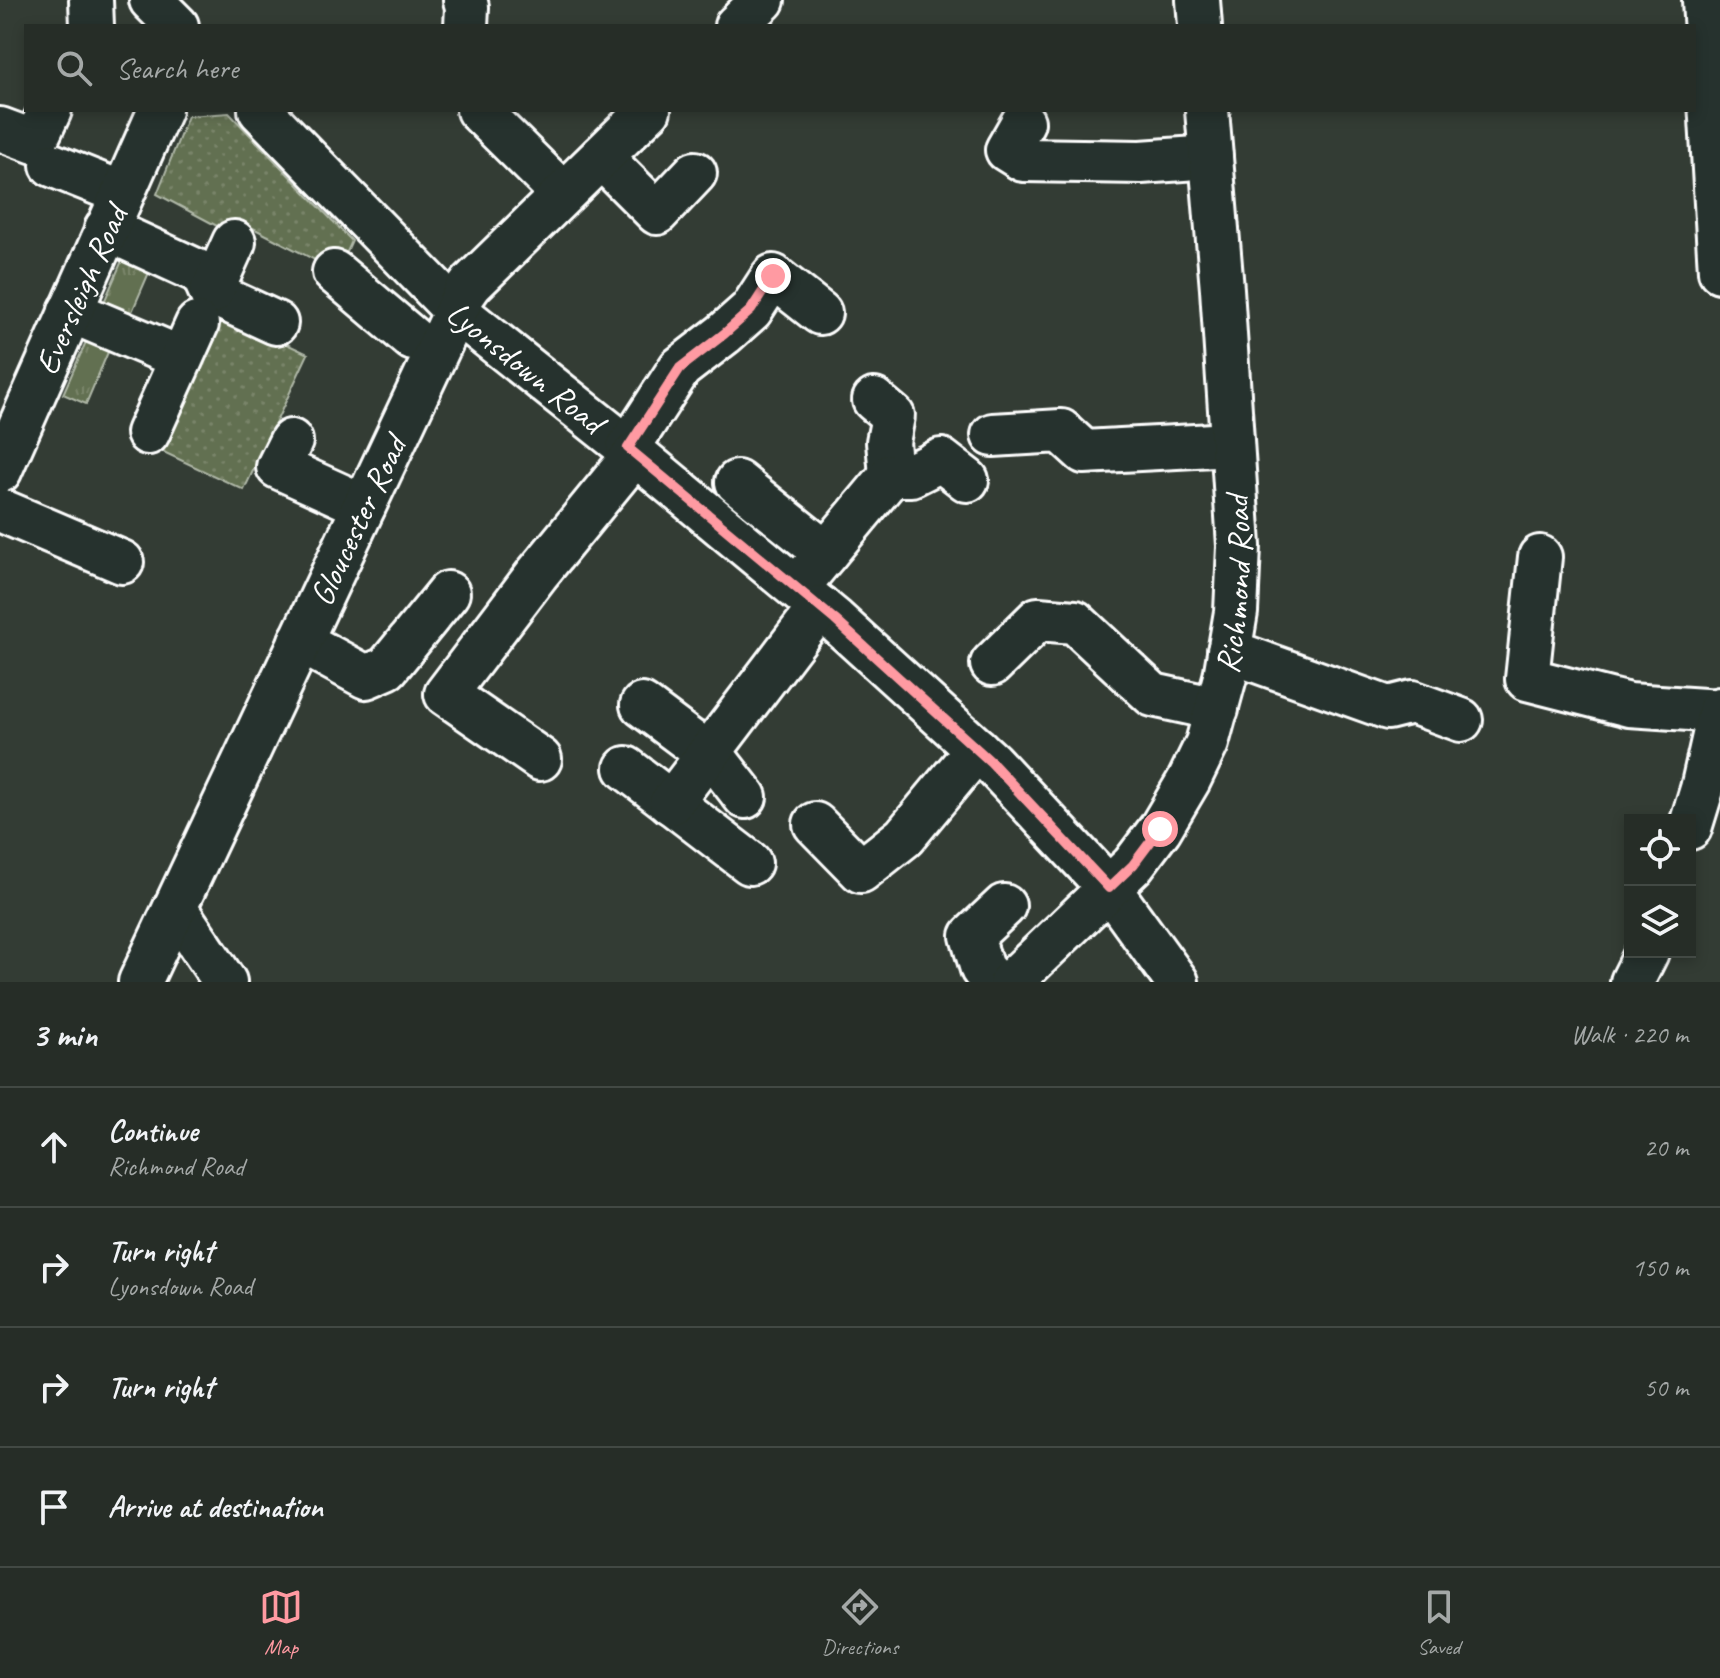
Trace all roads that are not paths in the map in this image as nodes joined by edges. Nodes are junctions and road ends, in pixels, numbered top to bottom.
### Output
1 (91, 0) edge
2 (151, 0) edge
3 (465, 0) edge
4 (763, 0) edge
5 (1198, 0) edge
6 (1709, 3) edge
7 (92, 24) edge
8 (175, 24) edge
9 (466, 24) edge
10 (738, 24) edge
11 (1200, 24) edge
12 (1715, 111) edge
13 (49, 112) edge
14 (159, 112) edge
15 (262, 112) edge
16 (480, 112) edge
17 (647, 112) edge
18 (1207, 112) edge
19 (1023, 122) dead end
20 (0, 129) edge
21 (601, 157) junction
22 (1211, 157) junction
23 (52, 165) dead end
24 (695, 173) dead end
25 (562, 193) junction
26 (114, 211) junction
27 (234, 242) dead end
28 (395, 249) junction
29 (1720, 271) edge
30 (70, 311) junction
31 (456, 311) junction
32 (820, 313) dead end
33 (276, 323) dead end
34 (196, 325) junction
35 (413, 339) dead end
36 (895, 403) dead end
37 (148, 433) dead end
38 (993, 435) dead end
39 (291, 441) dead end
40 (1232, 444) junction
41 (631, 451) junction
42 (0, 471) edge
43 (891, 475) junction
44 (967, 480) dead end
45 (737, 482) dead end
46 (364, 506) junction
47 (0, 510) edge
48 (826, 553) junction
49 (1540, 557) dead end
50 (122, 562) dead end
51 (448, 593) dead end
52 (808, 598) junction
53 (300, 641) junction
54 (1229, 651) junction
55 (992, 664) dead end
56 (642, 705) dead end
57 (1217, 709) junction
58 (1720, 710) edge
59 (1461, 720) dead end
60 (977, 749) junction
61 (709, 755) junction
62 (540, 759) dead end
63 (626, 768) dead end
64 (1711, 791) edge
65 (745, 797) dead end
66 (671, 803) junction
67 (1696, 817) edge
68 (815, 824) dead end
69 (750, 863) dead end
70 (1109, 888) junction
71 (1004, 906) dead end
72 (175, 908) junction
73 (1644, 958) edge
74 (140, 982) edge
75 (225, 982) edge
76 (994, 982) edge
77 (1011, 982) edge
78 (1177, 982) edge
79 (1632, 982) edge

1 - 7 street
2 - 8 street
3 - 9 street
4 - 10 street
5 - 11 street
6 - 12 street
12 - 29 street
13 - 20 street
14 - 26 street, Eversleigh Road
15 - 28 street, Lyonsdown Road
16 - 25 street
17 - 21 street, Gloucester Road
18 - 22 street, Richmond Road
19 - 22 street
21 - 24 street
21 - 25 street, Gloucester Road
22 - 40 street, Richmond Road
23 - 26 street
25 - 31 street, Gloucester Road
26 - 30 street, Eversleigh Road
26 - 34 street
27 - 34 street
28 - 31 street, Lyonsdown Road
28 - 35 street
30 - 34 street
30 - 42 street, Eversleigh Road
31 - 41 street, Lyonsdown Road
31 - 46 street, Gloucester Road
32 - 41 street
33 - 34 street
34 - 37 street
36 - 43 street
38 - 40 street
39 - 46 street
40 - 54 street, Richmond Road
41 - 52 street, Lyonsdown Road
41 - 62 street
43 - 44 street
43 - 48 street
45 - 48 street
46 - 53 street, Gloucester Road
47 - 50 street
48 - 52 street
49 - 58 street
51 - 53 street
52 - 60 street, Lyonsdown Road
52 - 61 street
53 - 72 street, Gloucester Road
54 - 57 street, Richmond Road
54 - 59 street
55 - 57 street
56 - 61 street
57 - 70 street, Richmond Road
58 - 64 street
60 - 68 street
60 - 70 street, Lyonsdown Road
61 - 65 street
61 - 66 street
63 - 66 street
64 - 67 street
66 - 69 street
70 - 77 street, Richmond Road
70 - 78 street, Lyonsdown Road
71 - 76 street
72 - 74 street, Gloucester Road
72 - 75 street
73 - 79 street

